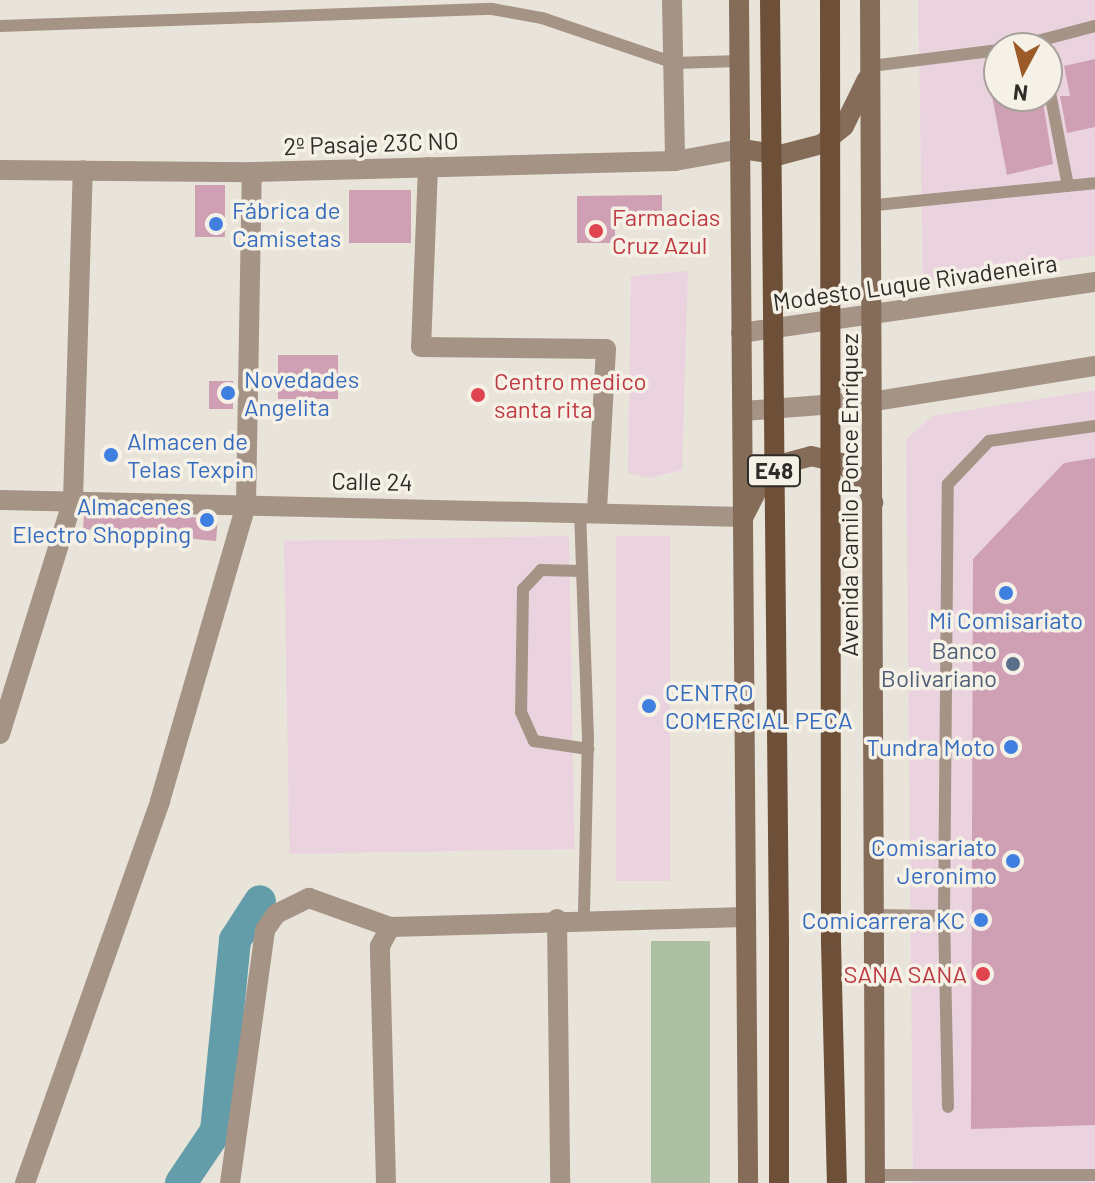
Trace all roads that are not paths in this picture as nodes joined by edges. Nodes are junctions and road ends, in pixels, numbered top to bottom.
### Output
1 (672, 0) edge
2 (739, 0) edge
3 (770, 0) edge
4 (830, 0) edge
5 (870, 0) edge
6 (0, 26) edge
7 (1095, 26) edge
8 (1063, 38) edge
9 (983, 52) edge
10 (739, 61) junction
11 (674, 63) junction
12 (871, 66) junction
13 (1054, 112) edge
14 (742, 149) junction
15 (675, 161) junction
16 (428, 167) junction
17 (0, 170) edge
18 (83, 170) junction
19 (252, 172) junction
20 (1095, 183) edge
21 (1068, 186) junction
22 (876, 205) junction
23 (1095, 282) edge
24 (875, 316) junction
25 (741, 333) junction
26 (1095, 366) edge
27 (876, 401) junction
28 (743, 411) junction
29 (1095, 426) edge
30 (0, 500) edge
31 (73, 500) junction
32 (246, 505) junction
33 (876, 509) junction
34 (588, 510) junction
35 (744, 517) junction
36 (581, 571) junction
37 (0, 734) edge
38 (588, 749) junction
39 (875, 915) junction
40 (944, 916) junction
41 (746, 917) junction
42 (557, 919) junction
43 (584, 919) junction
44 (390, 927) junction
45 (948, 1107) dead end
46 (1095, 1175) edge
47 (875, 1179) edge
48 (25, 1183) edge
49 (230, 1183) edge
50 (386, 1183) edge
51 (560, 1183) edge
52 (748, 1183) edge
53 (779, 1183) edge
54 (837, 1183) edge

1 - 11 street
2 - 10 main road, E48
3 - 53 main road, E48, bridge
4 - 54 main road, Avenida Camilo Ponce Enríquez / E48, bridge
5 - 12 main road, Avenida Camilo Ponce Enríquez
6 - 11 lane
7 - 8 lane
9 - 12 lane
10 - 11 lane
10 - 14 main road, E48
11 - 15 street
12 - 14 main road
12 - 22 main road, Avenida Camilo Ponce Enríquez
13 - 21 lane
14 - 15 street, 2º Pasaje 23C NO
14 - 25 main road, E48
15 - 16 street, 2º Pasaje 23C NO
16 - 19 street, 2º Pasaje 23C NO
16 - 34 street
17 - 18 street, 2º Pasaje 23C NO
18 - 19 street, 2º Pasaje 23C NO
18 - 31 street
19 - 32 street
20 - 21 lane
21 - 22 lane
22 - 24 main road, Avenida Camilo Ponce Enríquez
23 - 24 street, Modesto Luque Rivadeneira
24 - 25 street, Modesto Luque Rivadeneira
24 - 27 main road, Avenida Camilo Ponce Enríquez
25 - 28 main road, E48
26 - 27 street
27 - 28 street
27 - 33 main road, Avenida Camilo Ponce Enríquez
28 - 35 main road, E48
29 - 40 lane
30 - 31 street, Calle 24
31 - 32 street, Calle 24
31 - 37 street
32 - 34 street, Calle 24
32 - 48 street
33 - 35 main road
33 - 39 main road, Avenida Camilo Ponce Enríquez
34 - 35 street, Calle 24
34 - 36 lane
35 - 41 main road, E48
36 - 38 lane
36 - 38 lane
38 - 43 lane
39 - 40 lane
39 - 47 main road, Avenida Camilo Ponce Enríquez
40 - 45 lane
41 - 43 street
41 - 52 main road, E48
42 - 43 street
42 - 44 street
42 - 51 street
44 - 49 street
44 - 50 street
46 - 47 lane

